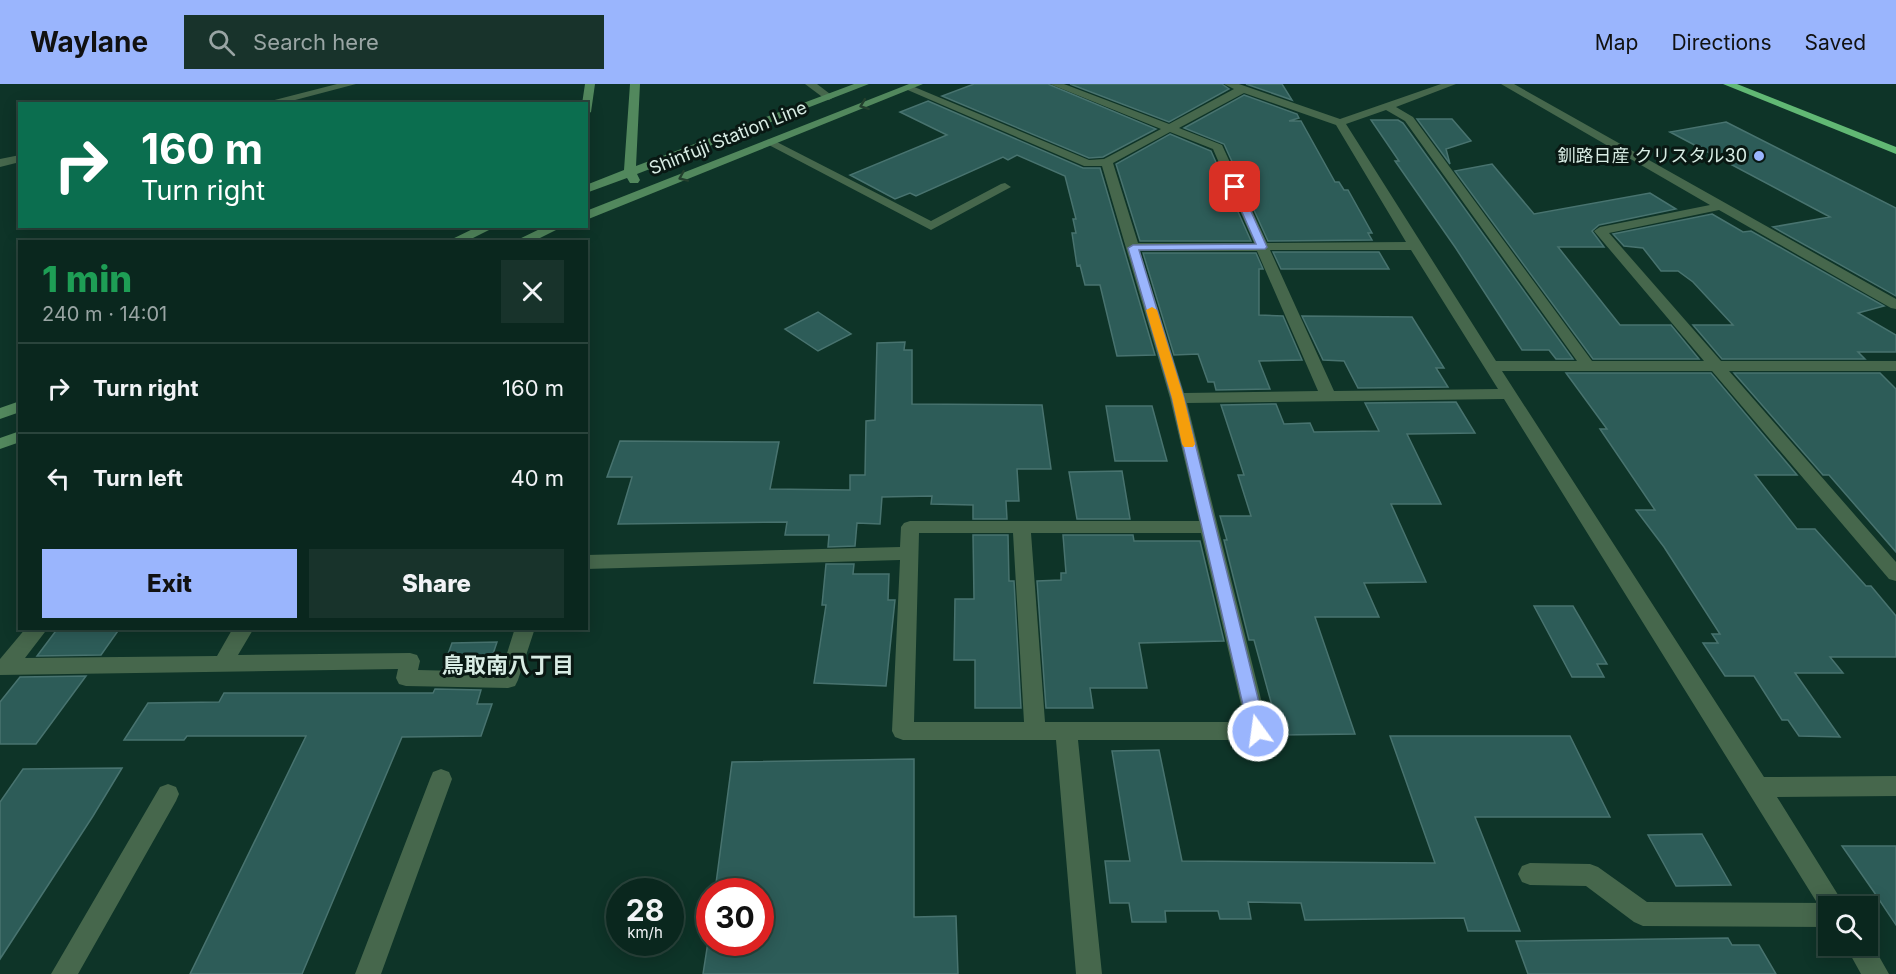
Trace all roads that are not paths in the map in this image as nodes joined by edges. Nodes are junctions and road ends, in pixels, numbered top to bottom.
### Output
1 (351, 84) edge
2 (590, 84) edge
3 (635, 84) edge
4 (810, 84) edge
5 (864, 84) edge
6 (1055, 84) edge
7 (1451, 84) edge
8 (1506, 84) edge
9 (1728, 84) edge
10 (913, 86) edge
11 (1236, 86) edge
12 (829, 97) junction
13 (273, 102) edge
14 (587, 102) edge
15 (1386, 106) junction
16 (1340, 123) junction
17 (1170, 128) junction
18 (771, 142) junction
19 (1896, 151) edge
20 (18, 158) edge
21 (1107, 162) junction
22 (0, 163) edge
23 (630, 172) junction
24 (1005, 187) dead end
25 (588, 188) edge
26 (588, 189) edge
27 (640, 195) junction
28 (1721, 206) junction
29 (588, 215) edge
30 (486, 228) edge
31 (553, 228) edge
32 (457, 240) edge
33 (524, 240) edge
34 (1415, 246) junction
35 (1262, 247) junction
36 (1133, 248) junction
37 (1896, 305) edge
38 (1492, 366) junction
39 (1588, 366) junction
40 (1718, 366) junction
41 (1896, 366) edge
42 (1510, 394) junction
43 (1328, 396) junction
44 (1178, 398) junction
45 (18, 407) edge
46 (0, 414) edge
47 (18, 437) edge
48 (0, 444) edge
49 (1022, 527) junction
50 (1208, 527) junction
51 (909, 553) junction
52 (588, 562) edge
53 (1896, 574) edge
54 (37, 630) edge
55 (243, 630) edge
56 (524, 630) edge
57 (222, 665) junction
58 (4, 667) edge
59 (1035, 732) junction
60 (1066, 732) junction
61 (441, 779) dead end
62 (1896, 786) edge
63 (1758, 787) junction
64 (168, 794) dead end
65 (1530, 874) dead end
66 (1827, 896) edge
67 (1818, 915) edge
68 (1865, 956) edge
69 (64, 974) edge
70 (368, 974) edge
71 (1089, 974) edge
72 (1876, 974) edge

1 - 13 street
2 - 14 main road
3 - 23 main road
4 - 12 street
5 - 12 main road, Shinfuji Station Line
6 - 17 street
7 - 15 street
8 - 28 street
9 - 19 highway
10 -> 18 main road, Shinfuji Station Line
10 - 21 street
11 - 16 street
11 - 17 street
12 - 23 main road, Shinfuji Station Line
15 - 16 street
15 - 39 street
16 - 34 street
17 - 21 street
17 - 35 street
18 - 24 street
18 -> 27 main road, Shinfuji Station Line
20 - 22 street
21 - 36 street
23 - 25 main road, Shinfuji Station Line
23 - 27 main road
26 - 27 main road
27 - 29 main road, Shinfuji Station Line
28 - 37 street
28 - 40 street
30 - 32 main road
31 - 33 main road
34 - 35 street
34 - 38 street
35 - 36 street
35 - 43 street
36 - 44 street
38 - 39 street
38 - 42 street
39 - 40 street
40 - 41 street
40 - 53 street
42 - 43 street
42 - 63 street
43 - 44 street
44 - 50 street
45 - 46 main road
47 - 48 main road
49 - 50 street
49 - 51 street
49 - 59 street
50 - 60 street
51 - 52 street
51 - 59 street
54 - 58 street
55 - 57 street
56 - 57 street
57 - 58 street
59 - 60 street
60 - 71 street
61 - 70 street
62 - 63 street
63 - 66 street
64 - 69 street
65 - 67 street
68 - 72 street

